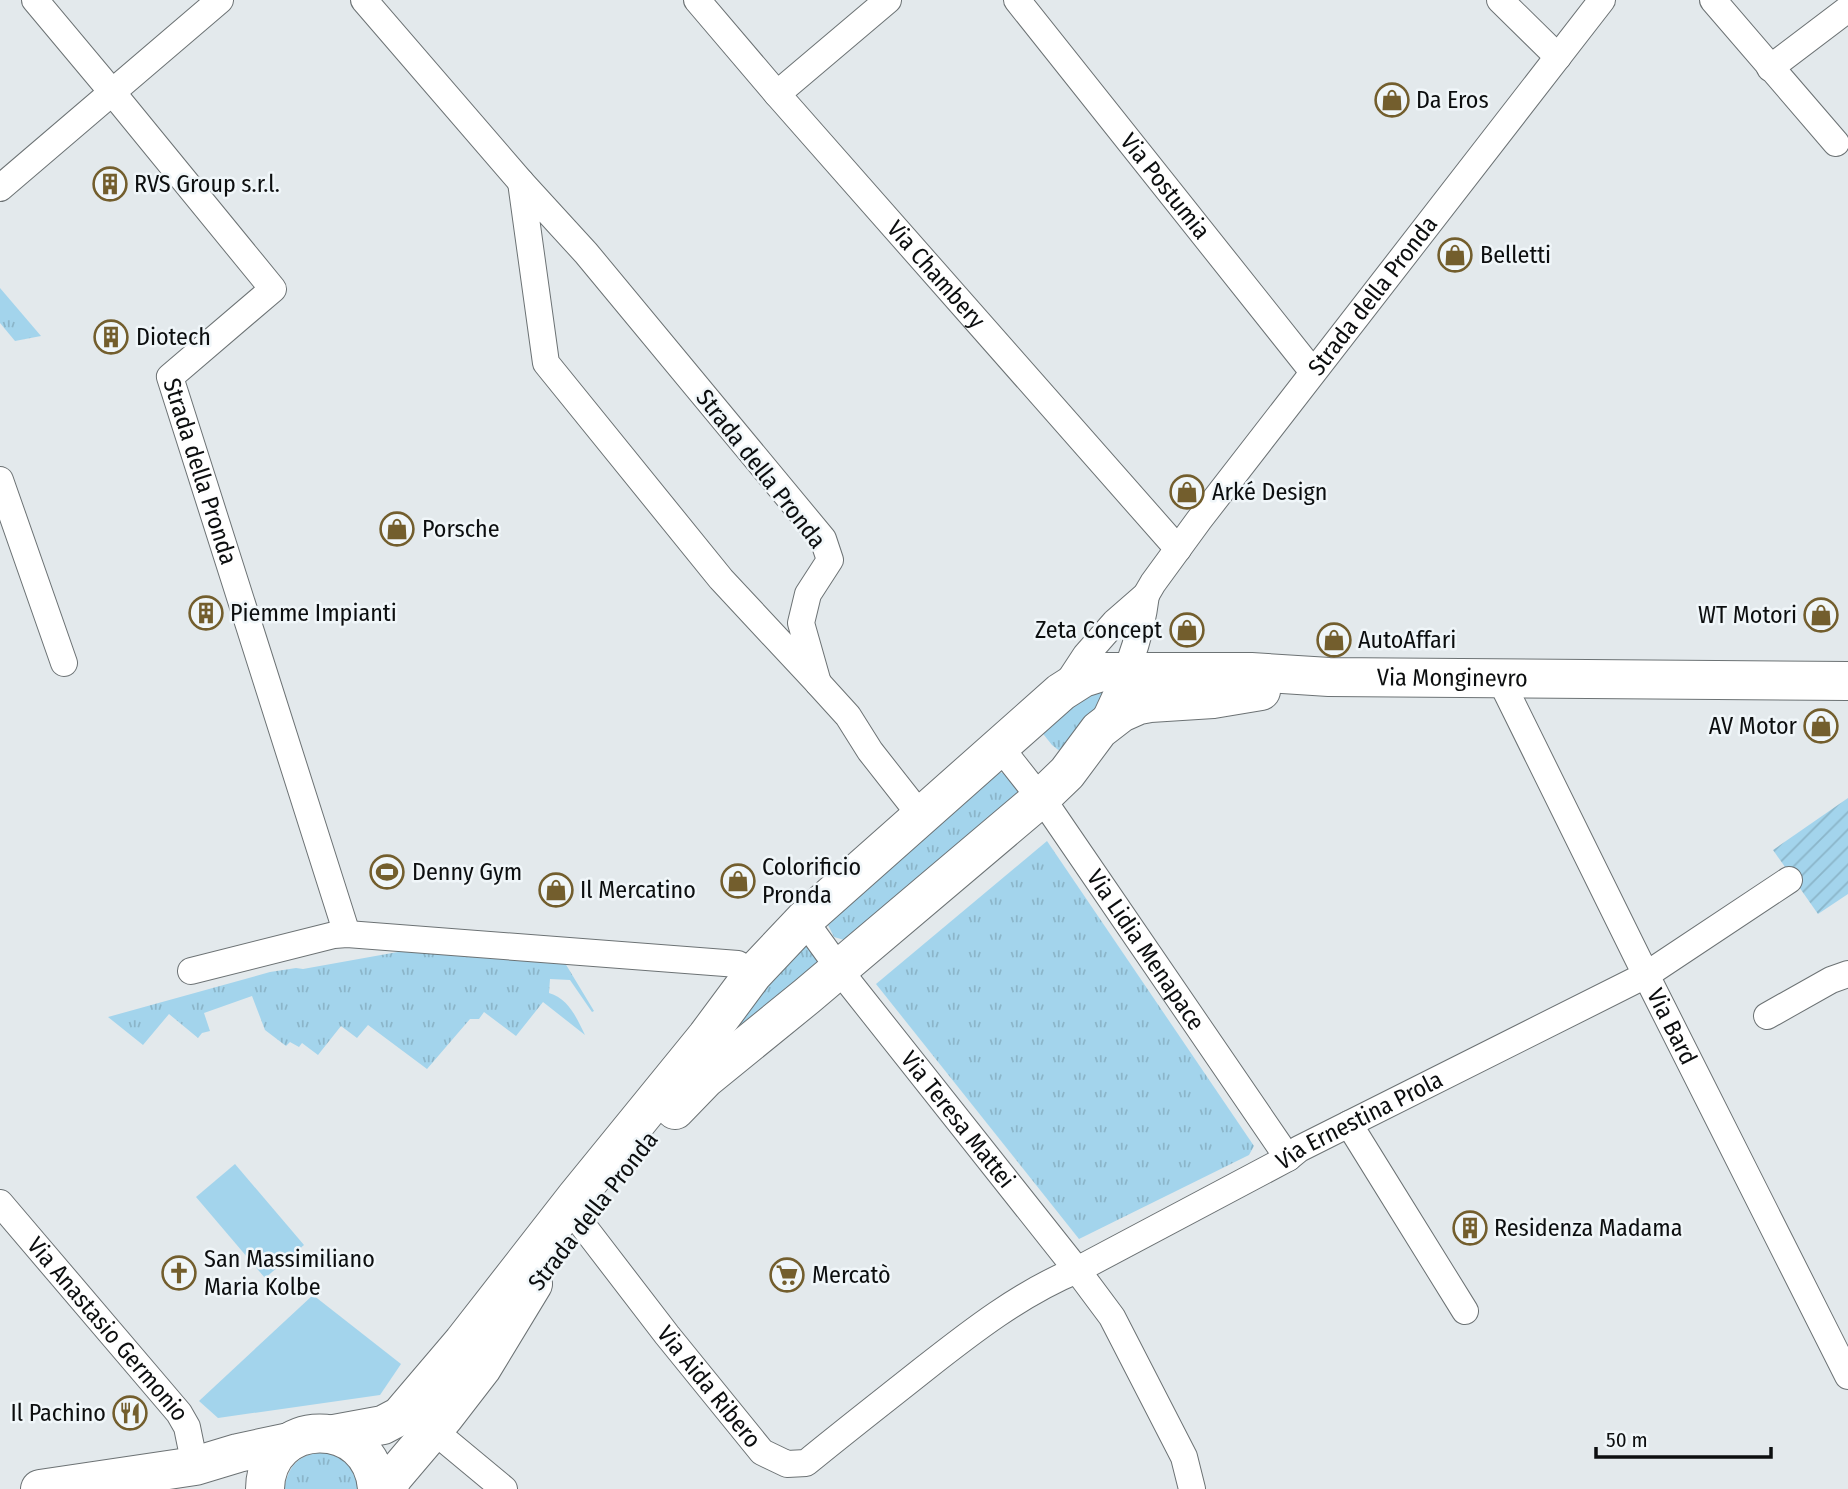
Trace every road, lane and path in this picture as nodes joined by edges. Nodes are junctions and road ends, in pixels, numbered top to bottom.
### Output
1 (35, 0) edge
2 (220, 0) edge
3 (365, 0) edge
4 (697, 0) edge
5 (888, 0) edge
6 (1017, 0) edge
7 (1500, 0) edge
8 (1602, 0) edge
9 (1713, 0) edge
10 (1848, 9) edge
11 (1558, 57) junction
12 (1770, 68) junction
13 (113, 92) junction
14 (777, 94) junction
15 (1836, 143) dead end
16 (520, 182) junction
17 (0, 188) edge
18 (1313, 372) junction
19 (0, 480) edge
20 (1178, 549) junction
21 (1146, 595) junction
22 (1140, 631) junction
23 (64, 663) dead end
24 (1127, 672) junction
25 (1172, 672) junction
26 (1329, 677) junction
27 (1499, 677) junction
28 (1848, 681) edge
29 (818, 683) junction
30 (1061, 692) junction
31 (1099, 730) junction
32 (1000, 747) junction
33 (1041, 798) junction
34 (921, 816) junction
35 (1790, 880) dead end
36 (804, 920) junction
37 (347, 934) junction
38 (840, 969) junction
39 (191, 971) dead end
40 (754, 974) junction
41 (1848, 974) edge
42 (1646, 975) junction
43 (1767, 1016) dead end
44 (1349, 1124) junction
45 (1288, 1158) junction
46 (0, 1203) edge
47 (581, 1223) junction
48 (1077, 1270) junction
49 (1465, 1311) dead end
50 (472, 1355) junction
51 (1848, 1376) edge
52 (433, 1430) junction
53 (334, 1434) junction
54 (289, 1442) junction
55 (195, 1466) junction
56 (40, 1489) edge
57 (254, 1489) edge
58 (265, 1489) edge
59 (377, 1489) edge
60 (386, 1489) edge
61 (504, 1489) edge
62 (1192, 1489) edge

1 - 13 street
2 - 13 street
3 - 16 street
4 - 14 street, Via Chambery
5 - 14 street
6 - 18 street, Via Postumia
7 - 11 street
8 - 11 street, Strada della Pronda
9 - 12 street
10 - 12 street
11 - 18 street, Strada della Pronda
12 - 15 street
13 - 17 street
13 - 37 street, Strada della Pronda
14 - 20 street, Via Chambery
16 - 29 street
16 - 29 street, Strada della Pronda
18 - 20 street, Strada della Pronda
19 - 23 street
20 - 21 street, Strada della Pronda
21 - 22 street, Strada della Pronda
21 - 30 street, Strada della Pronda
22 - 24 street, Strada della Pronda
22 - 25 street
24 - 25 street, Via Monginevro
24 - 30 street, Via Monginevro
24 - 31 street, Strada della Pronda
25 - 26 street, Via Monginevro
26 - 27 street, Via Monginevro
26 - 31 street, Strada della Pronda
27 - 28 street, Via Monginevro
27 - 42 street, Via Bard
29 - 34 street
30 - 32 street, Strada della Pronda
31 - 33 street, Strada della Pronda
32 - 33 street, Via Lidia Menapace
32 - 34 street, Strada della Pronda
33 - 38 street, Strada della Pronda
33 - 45 street, Via Lidia Menapace
34 - 36 street, Strada della Pronda
35 - 42 street, Via Ernestina Prola
36 - 38 street
36 - 40 street, Strada della Pronda
37 - 39 street
37 - 40 street
38 - 47 street, Strada della Pronda
38 - 48 street, Via Teresa Mattei
40 - 50 street, Strada della Pronda
41 - 43 street
42 - 44 street, Via Ernestina Prola
42 - 51 street, Via Bard
44 - 45 street, Via Ernestina Prola
44 - 49 street
45 - 48 street, Via Ernestina Prola
46 - 55 street, Via Anastasio Germonio
47 - 48 street, Via Aida Ribero
47 - 50 street, Strada della Pronda
48 - 62 street, Via Teresa Mattei
50 - 52 street, Strada della Pronda
50 - 53 street, Strada della Pronda
52 - 60 street, Strada della Pronda
52 - 61 street
53 - 54 street, Strada della Pronda
53 - 59 street
54 - 55 street, Strada della Pronda
54 - 58 street
55 - 56 street, Strada della Pronda
55 - 57 street

